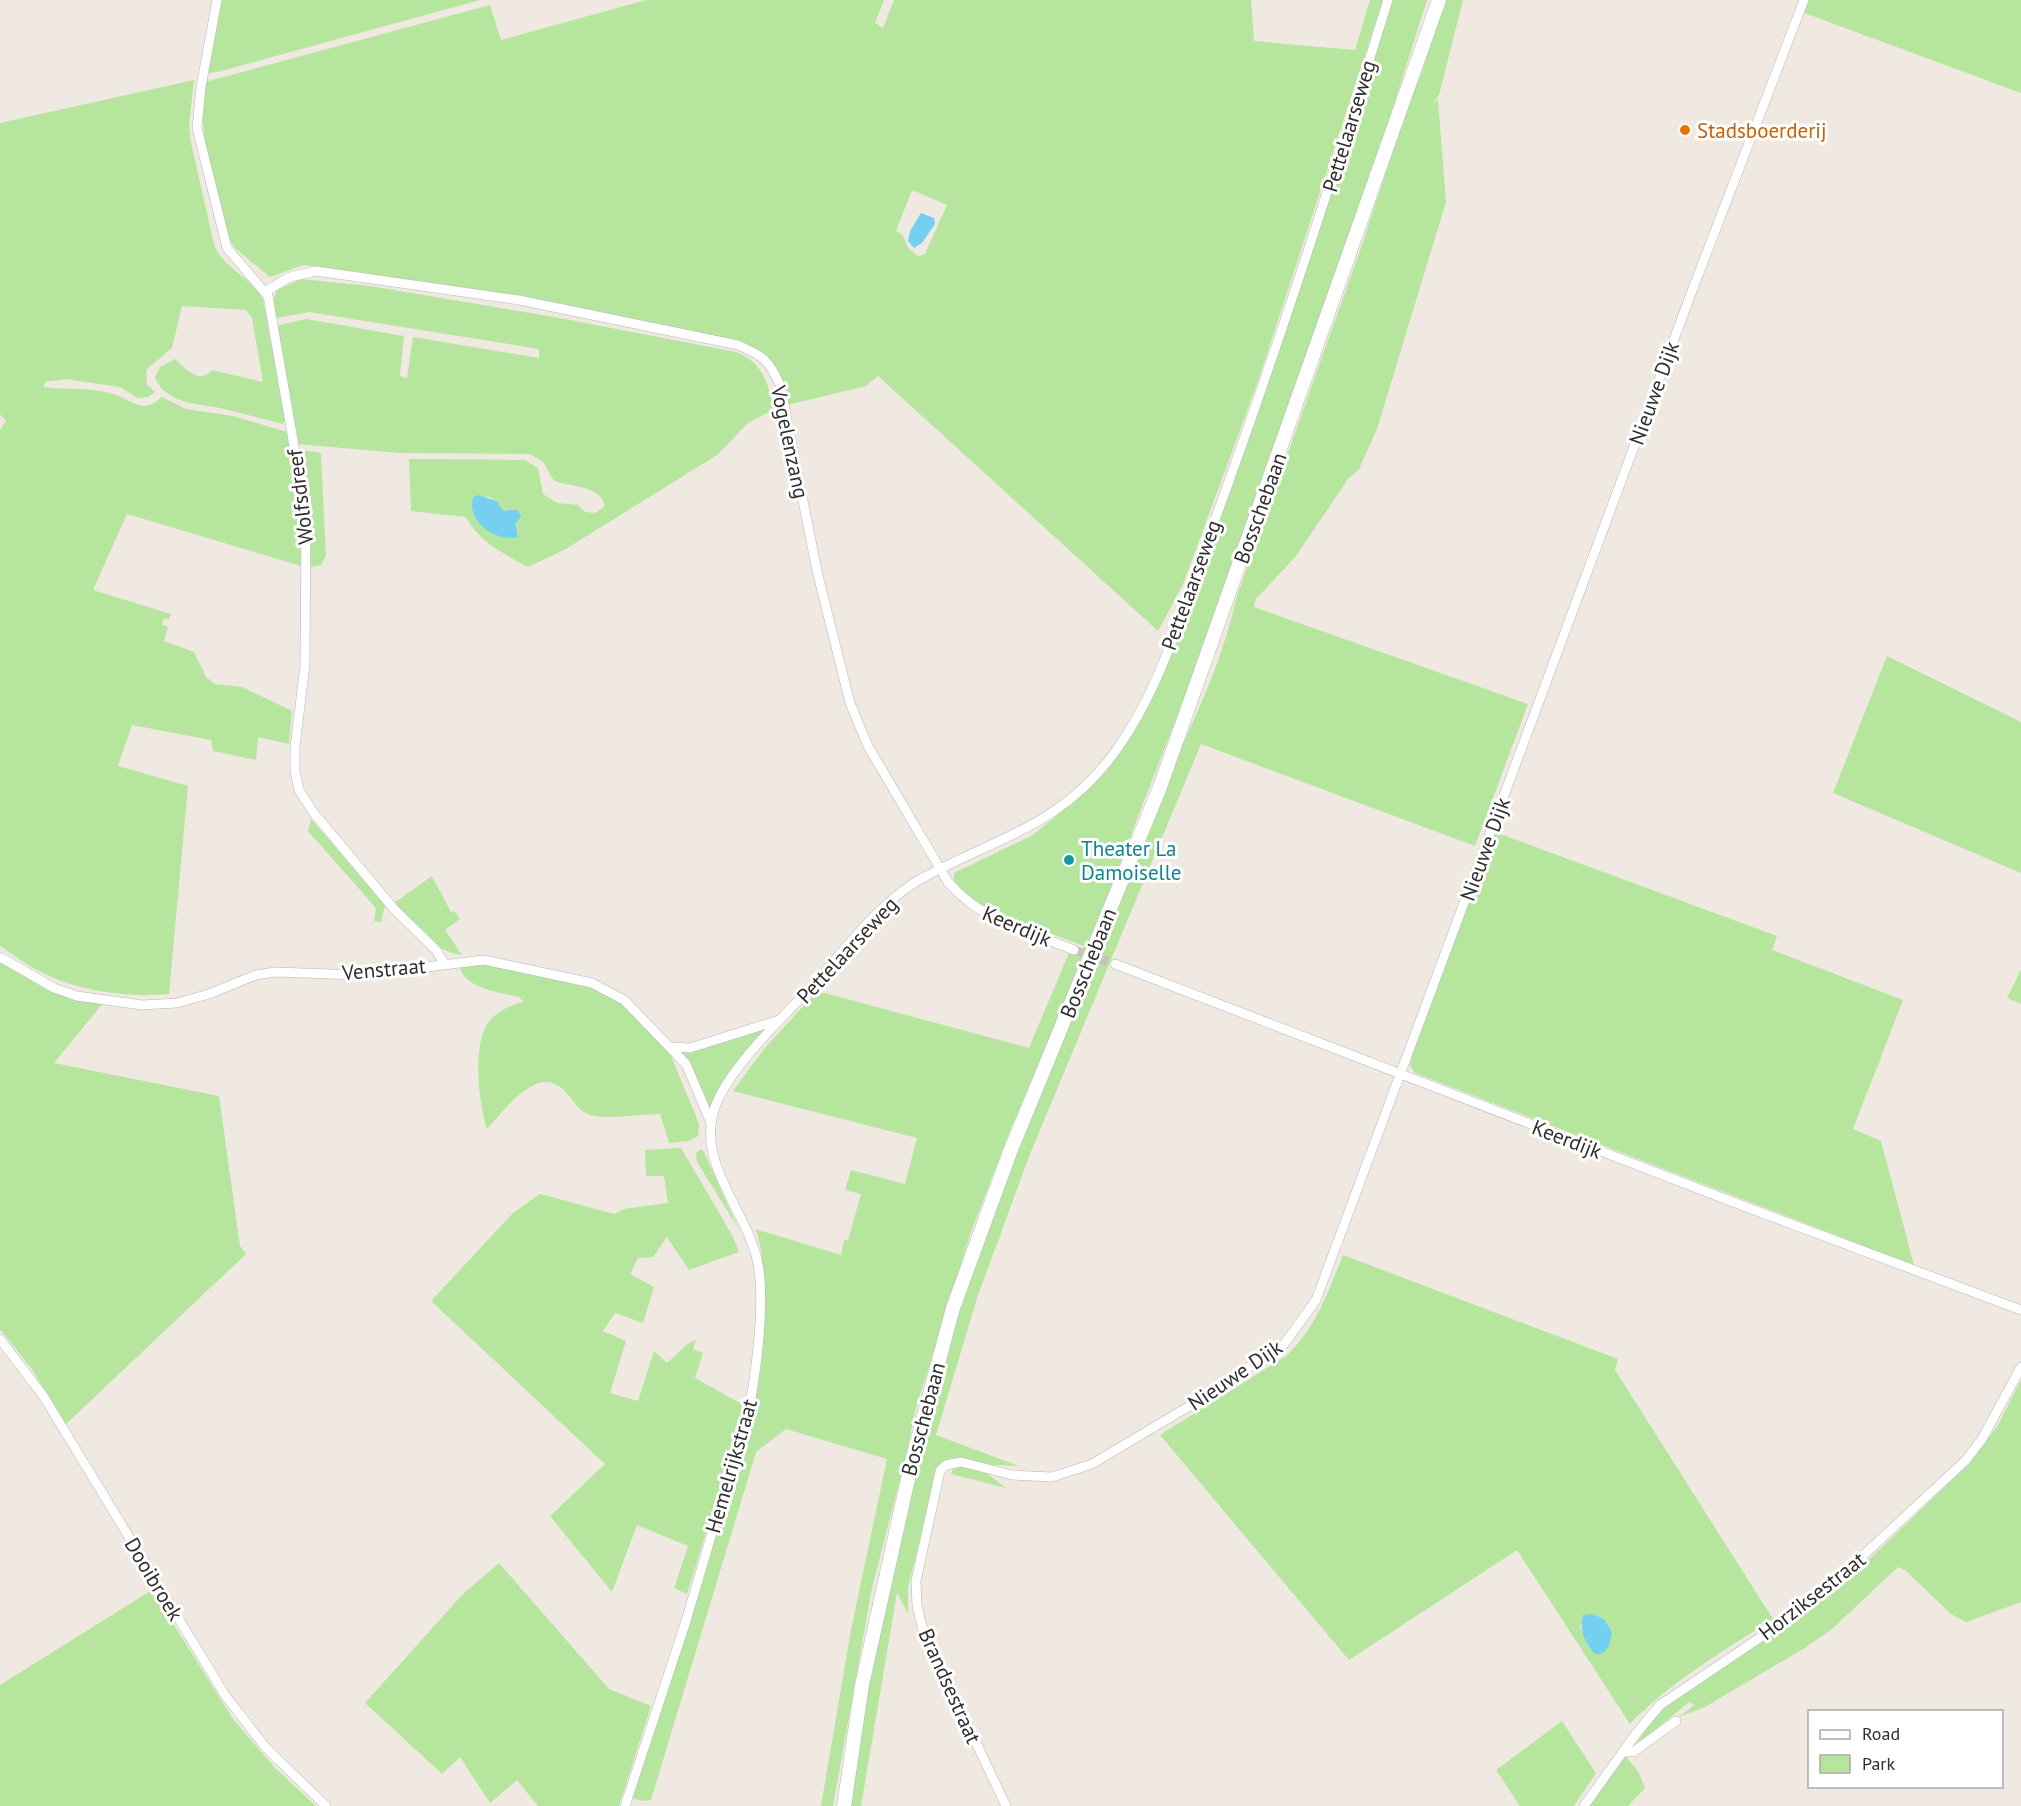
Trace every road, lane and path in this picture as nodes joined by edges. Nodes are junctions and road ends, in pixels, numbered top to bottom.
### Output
1 (217, 0) edge
2 (1388, 0) edge
3 (1439, 0) edge
4 (1804, 0) edge
5 (266, 291) junction
6 (942, 869) junction
7 (1074, 950) tunnel mouth
8 (0, 957) edge
9 (444, 963) junction
10 (1115, 964) tunnel mouth
11 (782, 1019) junction
12 (672, 1047) junction
13 (1400, 1075) junction
14 (711, 1123) junction
15 (2021, 1310) edge
16 (0, 1339) edge
17 (2021, 1367) edge
18 (953, 1461) joint
19 (1676, 1721) dead end
20 (1623, 1752) junction
21 (326, 1806) edge
22 (624, 1806) edge
23 (844, 1806) edge
24 (1006, 1806) edge
25 (1584, 1806) edge

1 - 5 street
2 - 6 street, Pettelaarseweg
3 - 23 main road, Bosschebaan
4 - 13 street, Nieuwe Dijk
5 - 6 street, Vogelenzang
5 - 9 street, Wolfsdreef
6 - 7 street, Keerdijk
6 - 11 street, Pettelaarseweg
8 - 9 street, Venstraat
9 - 12 street, Venstraat
10 - 13 street, Keerdijk
11 - 12 street, Pettelaarseweg
11 - 14 street, Pettelaarseweg
12 - 14 street, Venstraat
13 - 15 street, Keerdijk
13 - 18 street, Nieuwe Dijk
14 - 22 street, Hemelrijkstraat
16 - 21 street, Dooibroek
17 - 20 street, Horziksestraat
18 - 24 street, Brandsestraat
19 - 20 street
20 - 25 street, Horziksestraat

